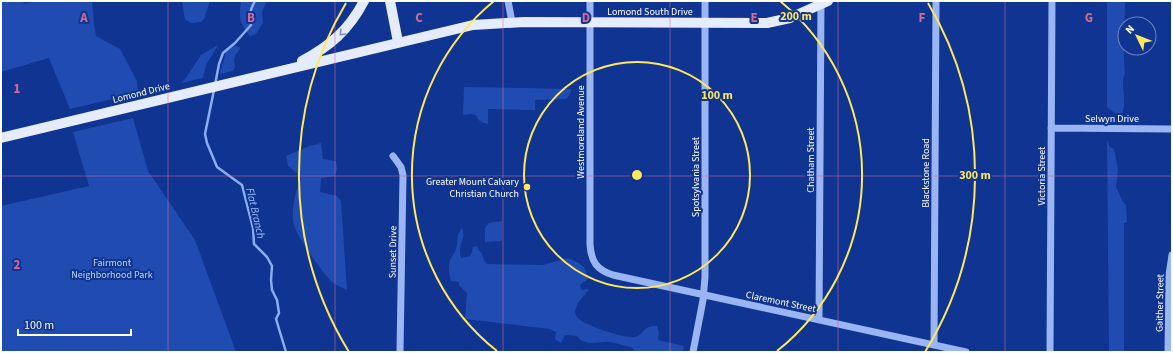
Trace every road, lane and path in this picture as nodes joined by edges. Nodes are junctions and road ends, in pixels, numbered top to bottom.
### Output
1 (364, 1) edge
2 (390, 1) edge
3 (508, 1) edge
4 (590, 1) edge
5 (706, 1) edge
6 (936, 1) edge
7 (1052, 1) edge
8 (823, 2) edge
9 (512, 22) junction
10 (590, 23) junction
11 (705, 23) junction
12 (398, 42) junction
13 (287, 69) junction
14 (1051, 128) junction
15 (1172, 129) edge
16 (1, 138) edge
17 (393, 156) dead end
18 (1172, 255) edge
19 (595, 263) joint
20 (704, 295) junction
21 (819, 320) junction
22 (934, 345) junction
23 (400, 352) edge
24 (693, 352) edge
25 (966, 352) edge
26 (1050, 352) edge
27 (1168, 352) edge

1 -> 13 main road, Lomond Drive
2 - 12 main road
3 - 9 street
4 - 10 street, Westmoreland Avenue
5 - 11 street, Spotsylvania Street
6 - 22 street, Blackstone Road
7 - 14 street, Victoria Street
8 - 11 main road, Lomond South Drive
8 - 21 street, Chatham Street
9 - 10 main road, Lomond South Drive
9 - 12 main road, Lomond South Drive
10 - 11 main road, Lomond South Drive
10 - 19 street, Westmoreland Avenue
11 - 20 street, Spotsylvania Street
12 - 13 main road, Lomond Drive
13 - 16 main road, Lomond Drive
14 - 15 street, Selwyn Drive
14 - 26 street, Victoria Street
17 - 23 street, Sunset Drive
18 - 27 street, Gaither Street
19 - 20 street, Claremont Street
20 - 21 street, Claremont Street
20 - 24 street, Spotsylvania Street
21 - 22 street, Claremont Street
22 - 25 street, Claremont Street

